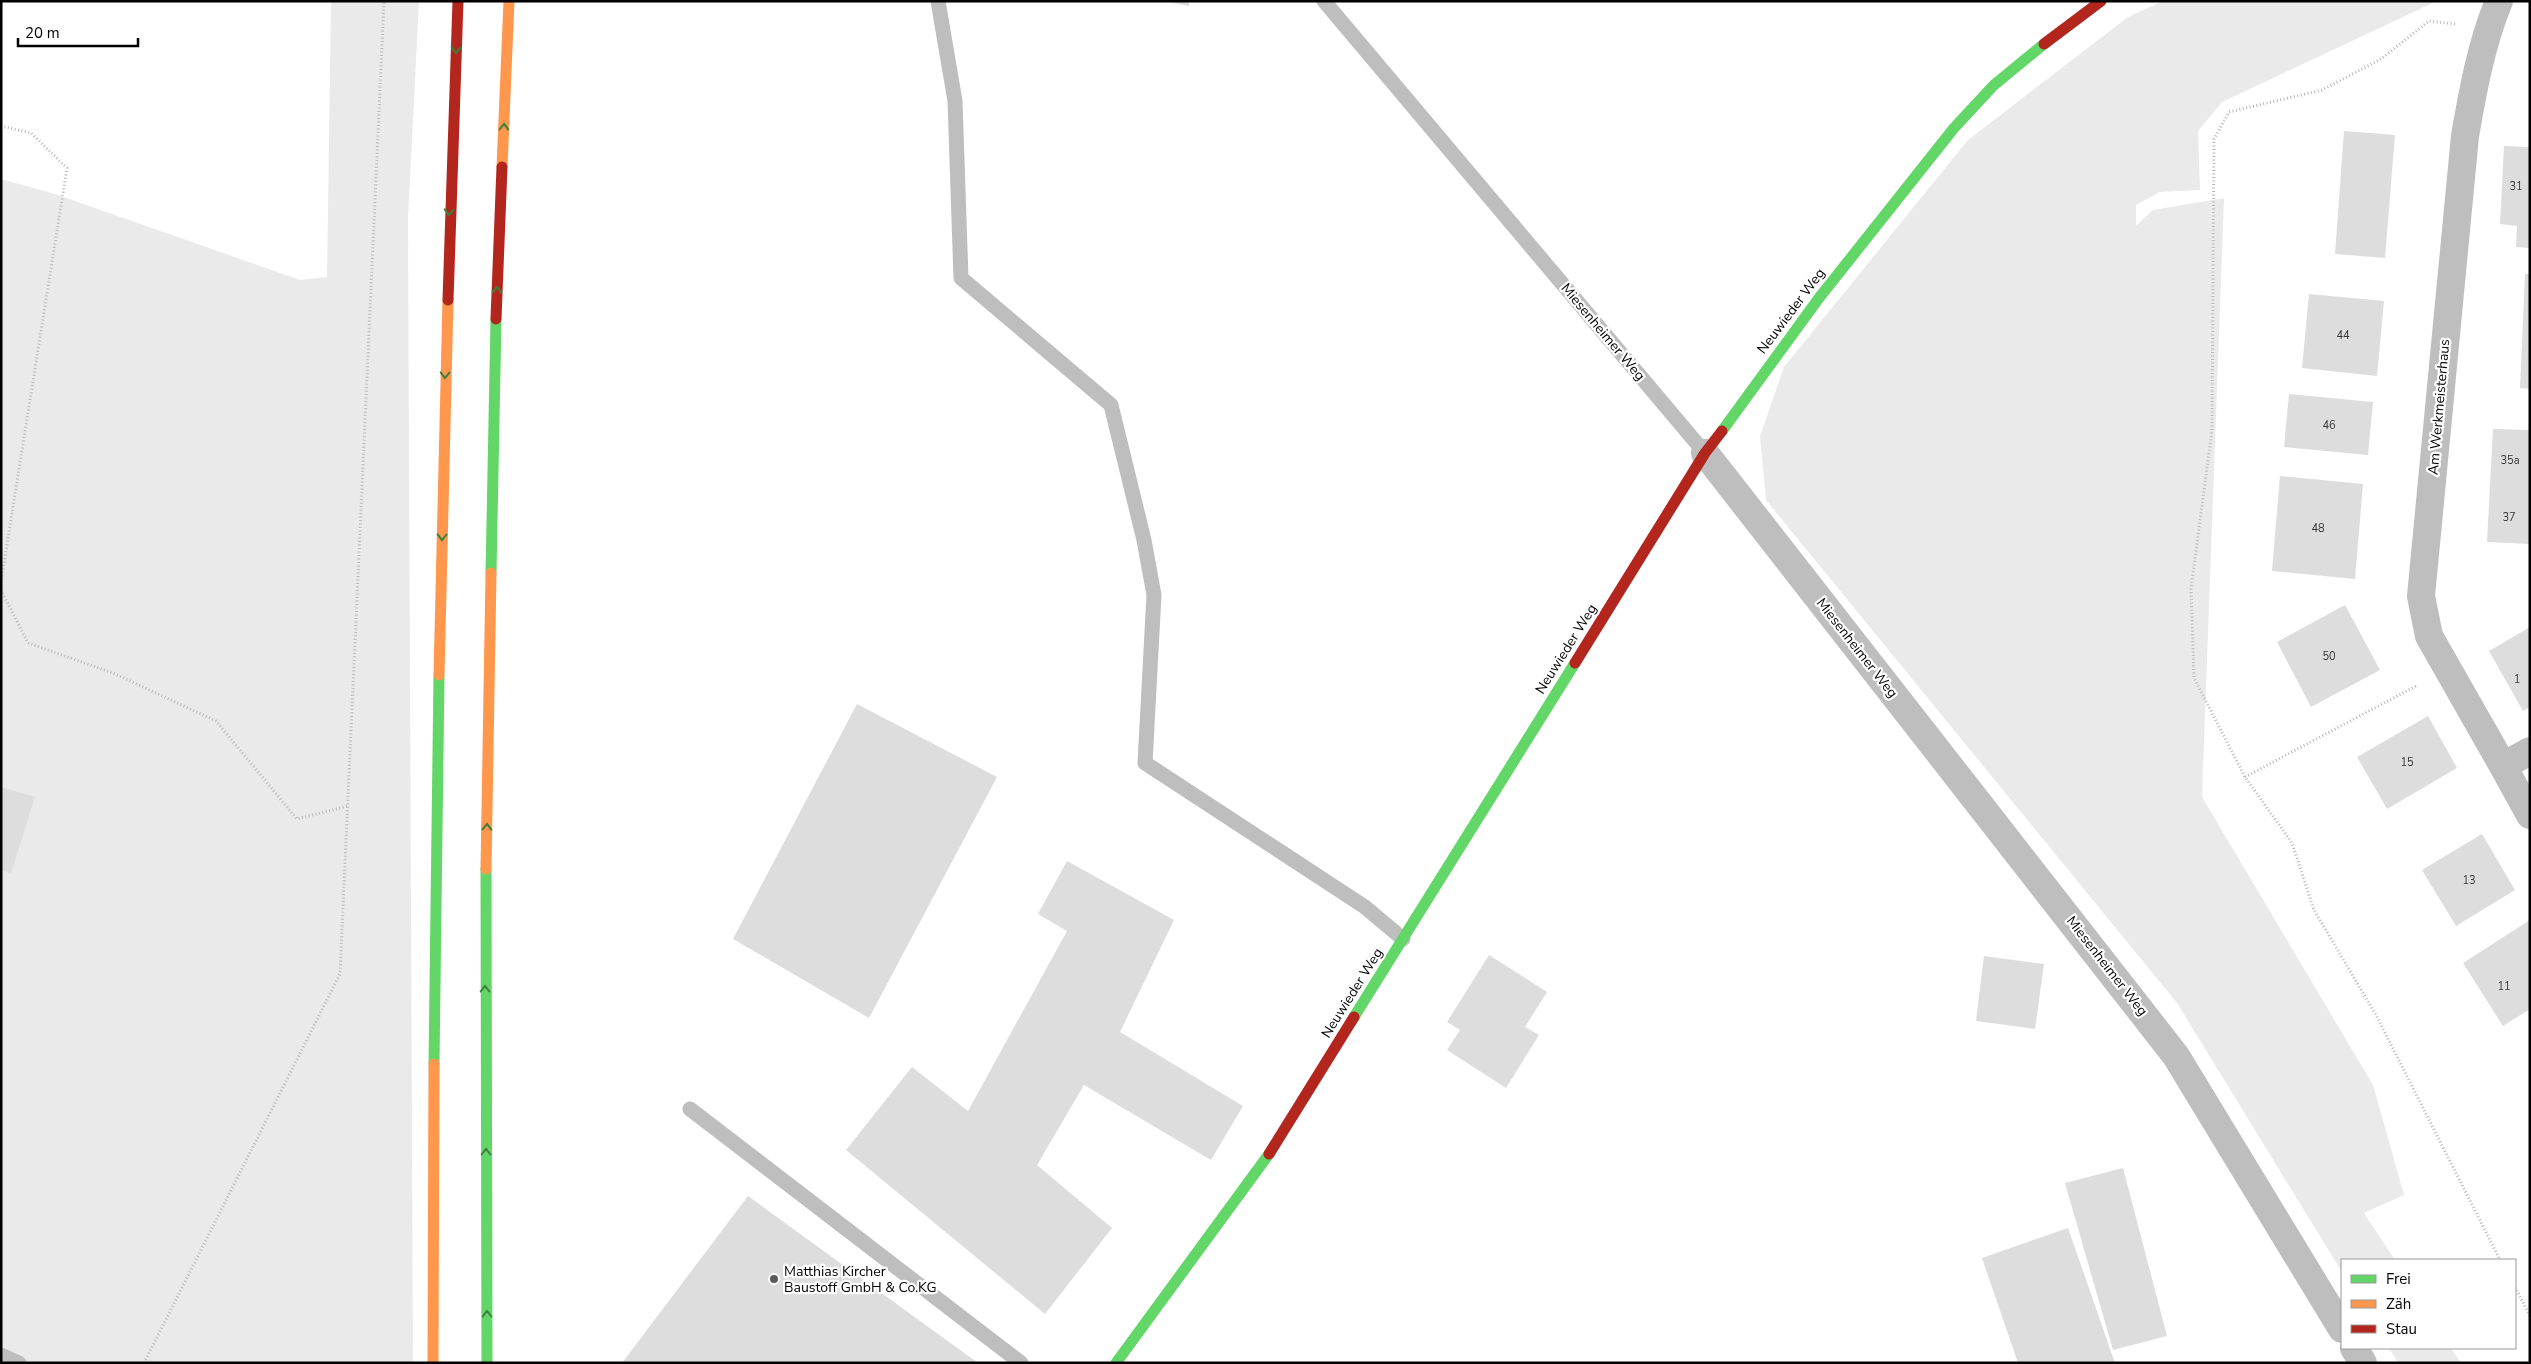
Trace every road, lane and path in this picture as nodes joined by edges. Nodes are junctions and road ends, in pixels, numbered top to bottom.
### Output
1 (384, 1) edge
2 (458, 1) edge
3 (508, 1) edge
4 (938, 1) edge
5 (1324, 1) edge
6 (2101, 1) edge
7 (2499, 1) edge
8 (2488, 28) junction
9 (1, 126) edge
10 (1705, 453) junction
11 (1, 582) edge
12 (1, 590) edge
13 (2449, 668) junction
14 (2530, 751) edge
15 (2503, 766) junction
16 (2245, 777) junction
17 (348, 806) junction
18 (2530, 815) edge
19 (1403, 939) junction
20 (690, 1108) dead end
21 (2499, 1259) edge
22 (2516, 1289) edge
23 (2530, 1316) edge
24 (2341, 1327) edge
25 (2355, 1349) edge
26 (1, 1356) edge
27 (19, 1363) edge
28 (144, 1363) edge
29 (433, 1363) edge
30 (487, 1363) edge
31 (1022, 1363) edge
32 (1116, 1363) edge
33 (2363, 1363) edge

1 - 17 path
2 -> 29 main road
30 -> 3 main road
4 - 19 lane
5 - 10 lane, Miesenheimer Weg
6 - 10 main road, Neuwieder Weg
7 - 8 street, Am Werkmeisterhaus
8 - 13 street, Am Werkmeisterhaus
8 - 16 path
9 - 11 path
10 - 19 main road, Neuwieder Weg
10 - 24 street, Miesenheimer Weg
12 - 17 path
13 - 15 street, Am Werkmeisterhaus
13 - 16 path
14 - 15 street
15 - 18 street, Am Werkmeisterhaus
16 - 21 path
17 - 28 path
19 - 32 main road, Neuwieder Weg
20 - 31 lane
22 - 23 path
25 - 33 street
26 - 27 lane

